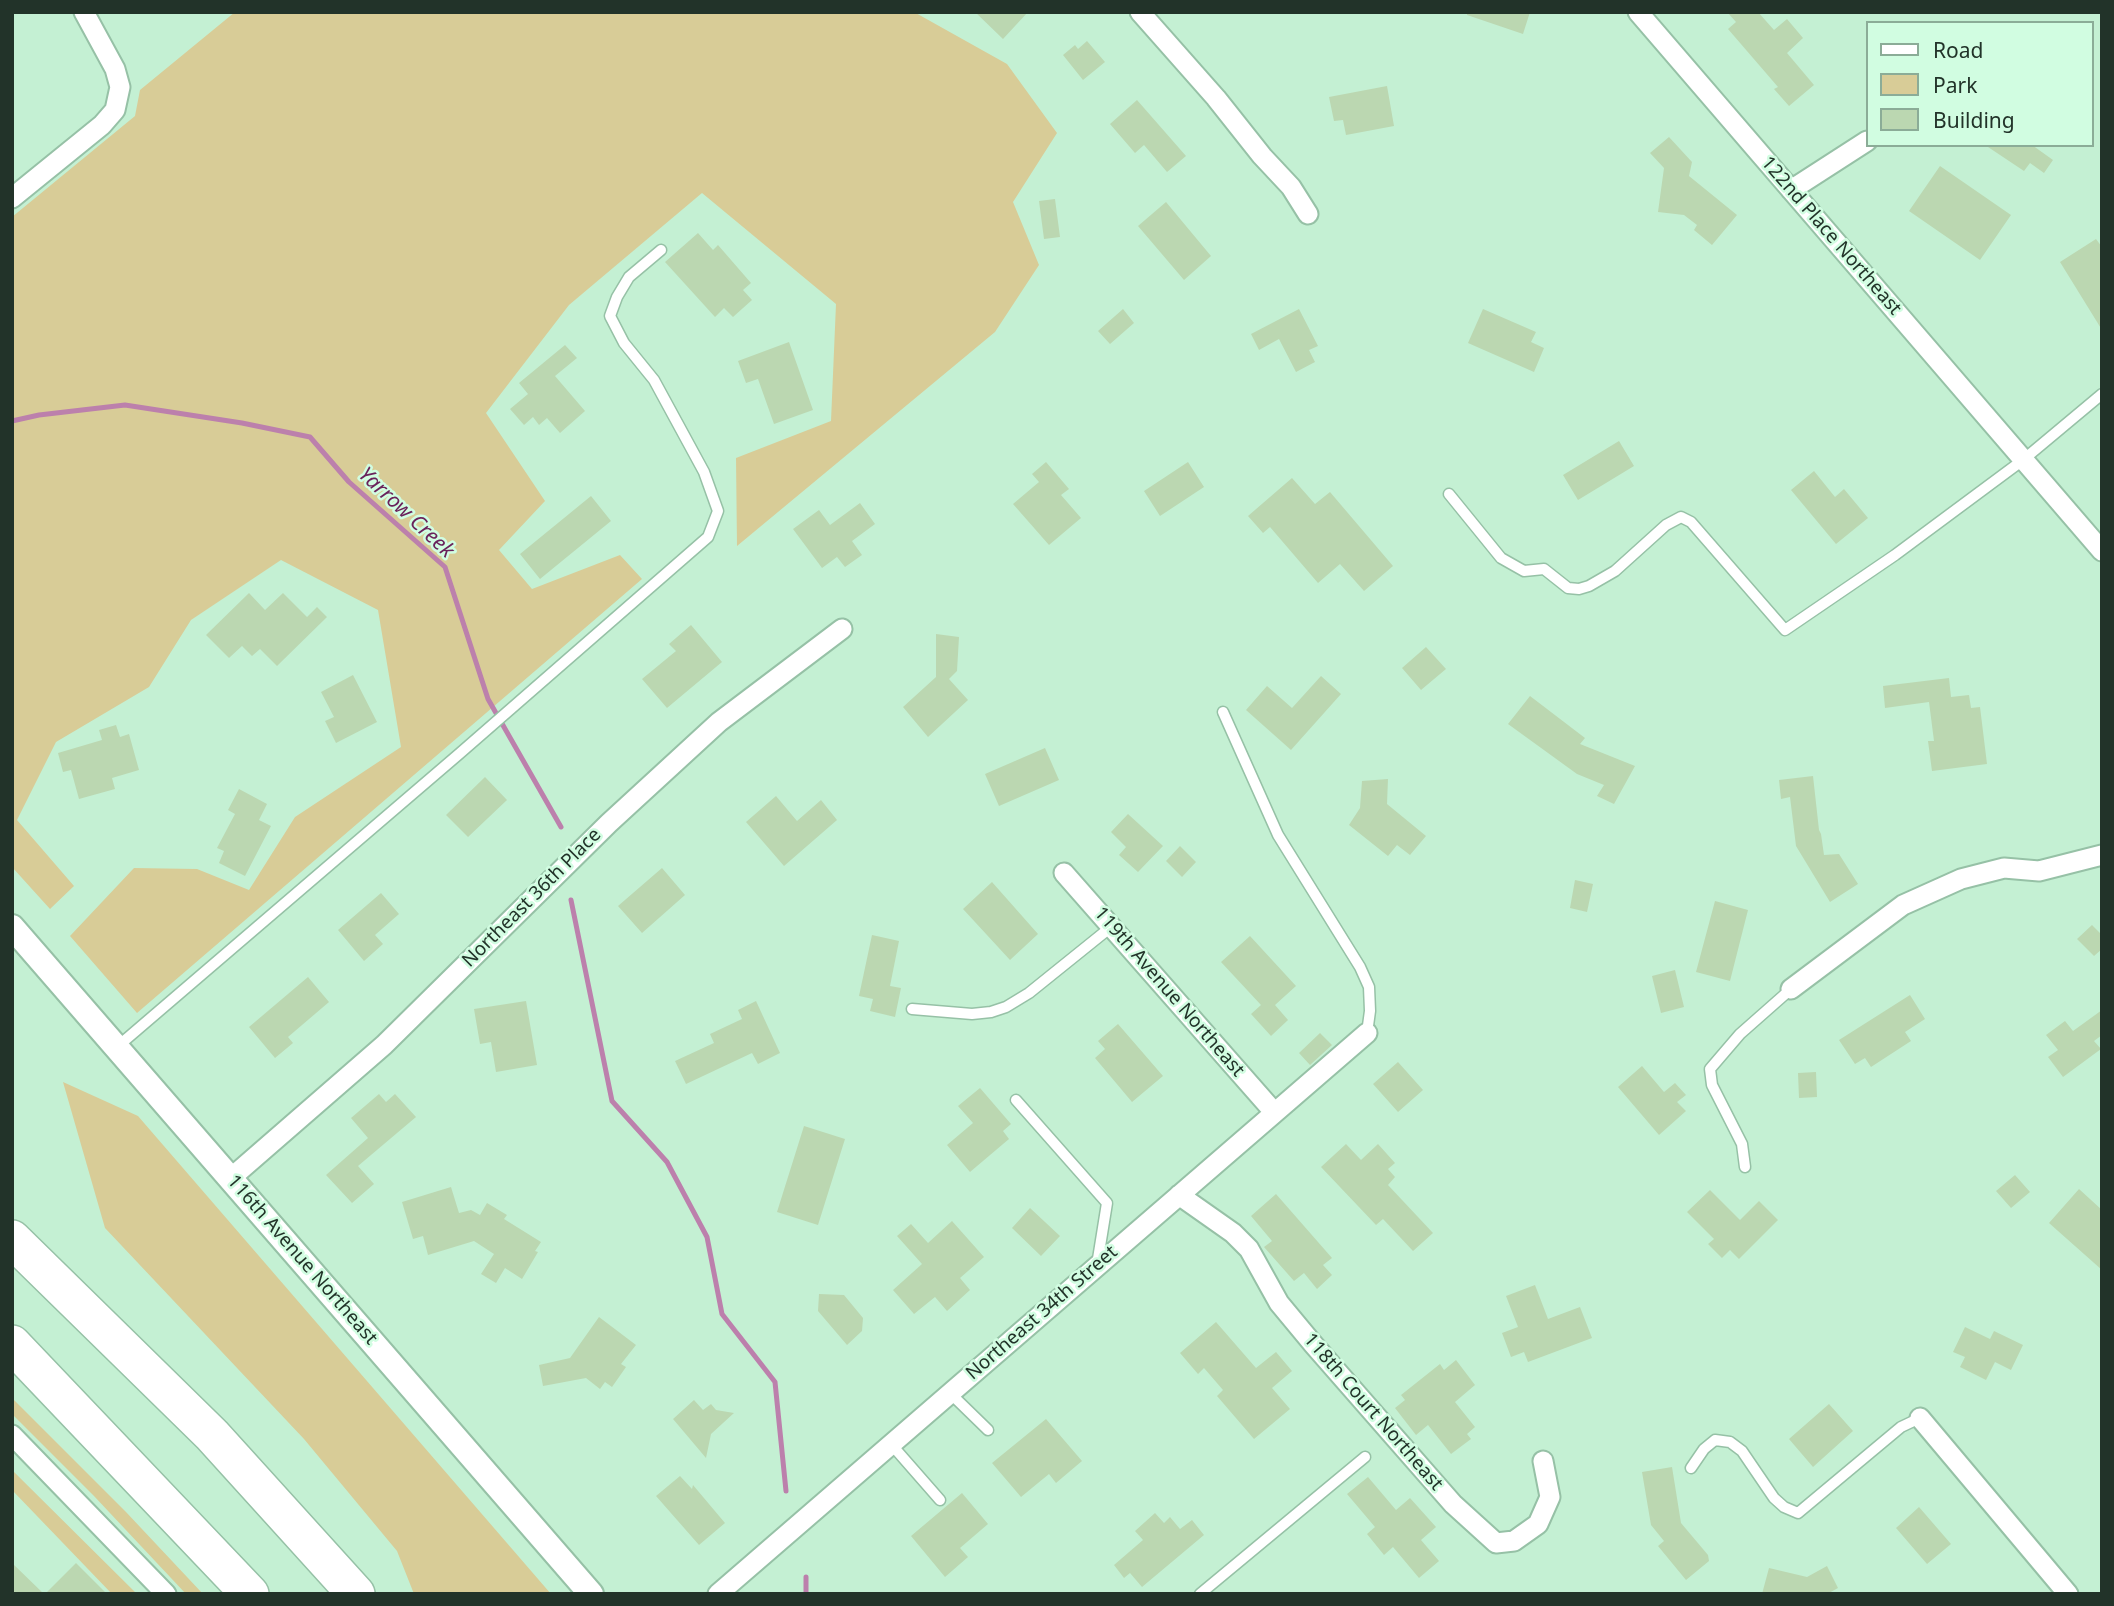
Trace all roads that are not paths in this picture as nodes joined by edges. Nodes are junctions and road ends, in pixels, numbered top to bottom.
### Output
1 (84, 12) edge
2 (1140, 12) edge
3 (1638, 12) edge
4 (1866, 142) edge
5 (1791, 190) junction
6 (12, 198) edge
7 (1308, 214) dead end
8 (661, 250) dead end
9 (2102, 394) edge
10 (2023, 460) junction
11 (1449, 494) dead end
12 (2102, 551) edge
13 (842, 629) dead end
14 (1223, 712) dead end
15 (2102, 855) edge
16 (1064, 873) dead end
17 (12, 927) edge
18 (1111, 927) junction
19 (1791, 989) joint
20 (912, 1009) dead end
21 (1367, 1033) joint
22 (117, 1047) junction
23 (1016, 1100) dead end
24 (1274, 1112) junction
25 (1745, 1167) dead end
26 (231, 1178) junction
27 (1179, 1195) junction
28 (12, 1239) edge
29 (1097, 1266) junction
30 (12, 1344) edge
31 (950, 1393) junction
32 (1920, 1418) joint
33 (988, 1430) dead end
34 (12, 1435) edge
35 (891, 1444) junction
36 (1364, 1457) dead end
37 (1543, 1461) dead end
38 (1691, 1468) dead end
39 (940, 1500) dead end
40 (166, 1594) edge
41 (250, 1594) edge
42 (356, 1594) edge
43 (590, 1594) edge
44 (718, 1594) edge
45 (1200, 1594) edge
46 (2068, 1594) edge

1 - 6 street
2 - 7 street
3 - 5 street, 122nd Place Northeast
4 - 5 street
5 - 10 street, 122nd Place Northeast
8 - 22 lane
9 - 10 lane
10 - 11 lane
10 - 12 street, 122nd Place Northeast
13 - 26 street, Northeast 36th Place
14 - 21 lane
15 - 19 street
16 - 18 street, 119th Avenue Northeast
17 - 22 street, 116th Avenue Northeast
18 - 20 lane
18 - 24 street, 119th Avenue Northeast
19 - 25 lane
21 - 24 street, Northeast 34th Street
22 - 26 street, 116th Avenue Northeast
23 - 29 lane
24 - 27 street, Northeast 34th Street
26 - 43 street, 116th Avenue Northeast
27 - 29 street, Northeast 34th Street
27 - 37 street, 118th Court Northeast
28 - 42 highway
29 - 31 street, Northeast 34th Street
30 - 41 highway
31 - 33 lane
31 - 35 street, Northeast 34th Street
32 - 38 lane
32 - 46 street
34 - 40 street
35 - 39 lane
35 - 44 street, Northeast 34th Street
36 - 45 lane

